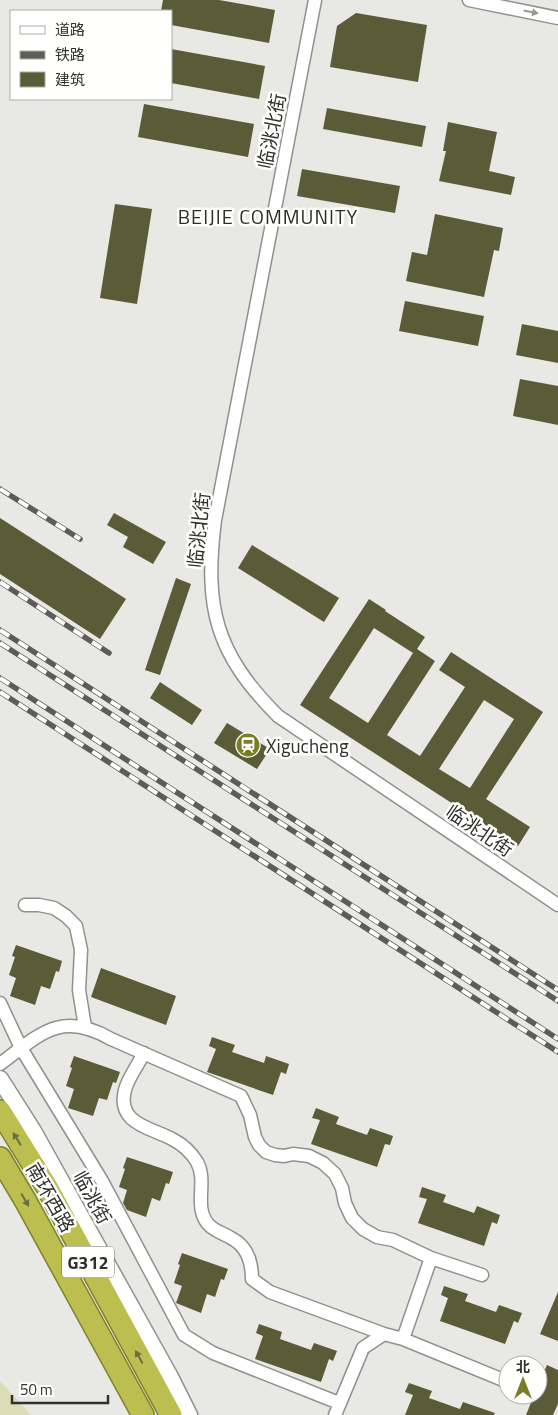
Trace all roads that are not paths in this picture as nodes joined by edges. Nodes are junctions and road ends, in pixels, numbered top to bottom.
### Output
1 (315, 0) edge
2 (469, 0) edge
3 (558, 18) edge
4 (25, 905) dead end
5 (558, 905) edge
6 (0, 1002) edge
7 (85, 1027) junction
8 (22, 1048) junction
9 (144, 1054) junction
10 (0, 1064) edge
11 (0, 1079) edge
12 (0, 1111) edge
13 (0, 1158) edge
14 (431, 1258) junction
15 (482, 1276) dead end
16 (384, 1334) junction
17 (403, 1339) junction
18 (498, 1378) edge
19 (339, 1402) junction
20 (143, 1415) edge
21 (171, 1415) edge
22 (189, 1415) edge
23 (335, 1415) edge

1 - 5 street, 临洮北街
2 -> 3 street
4 - 7 street
6 - 8 street
7 - 8 street
7 - 9 street
8 - 10 street
8 - 19 street
9 - 14 street
9 - 16 street
11 - 22 street, 临洮街
21 -> 12 highway, 南环西路 / G312
13 -> 20 highway, 南环西路 / G312
14 - 15 street
14 - 17 street
16 - 17 street
16 - 19 street
17 - 18 street
19 - 23 street

